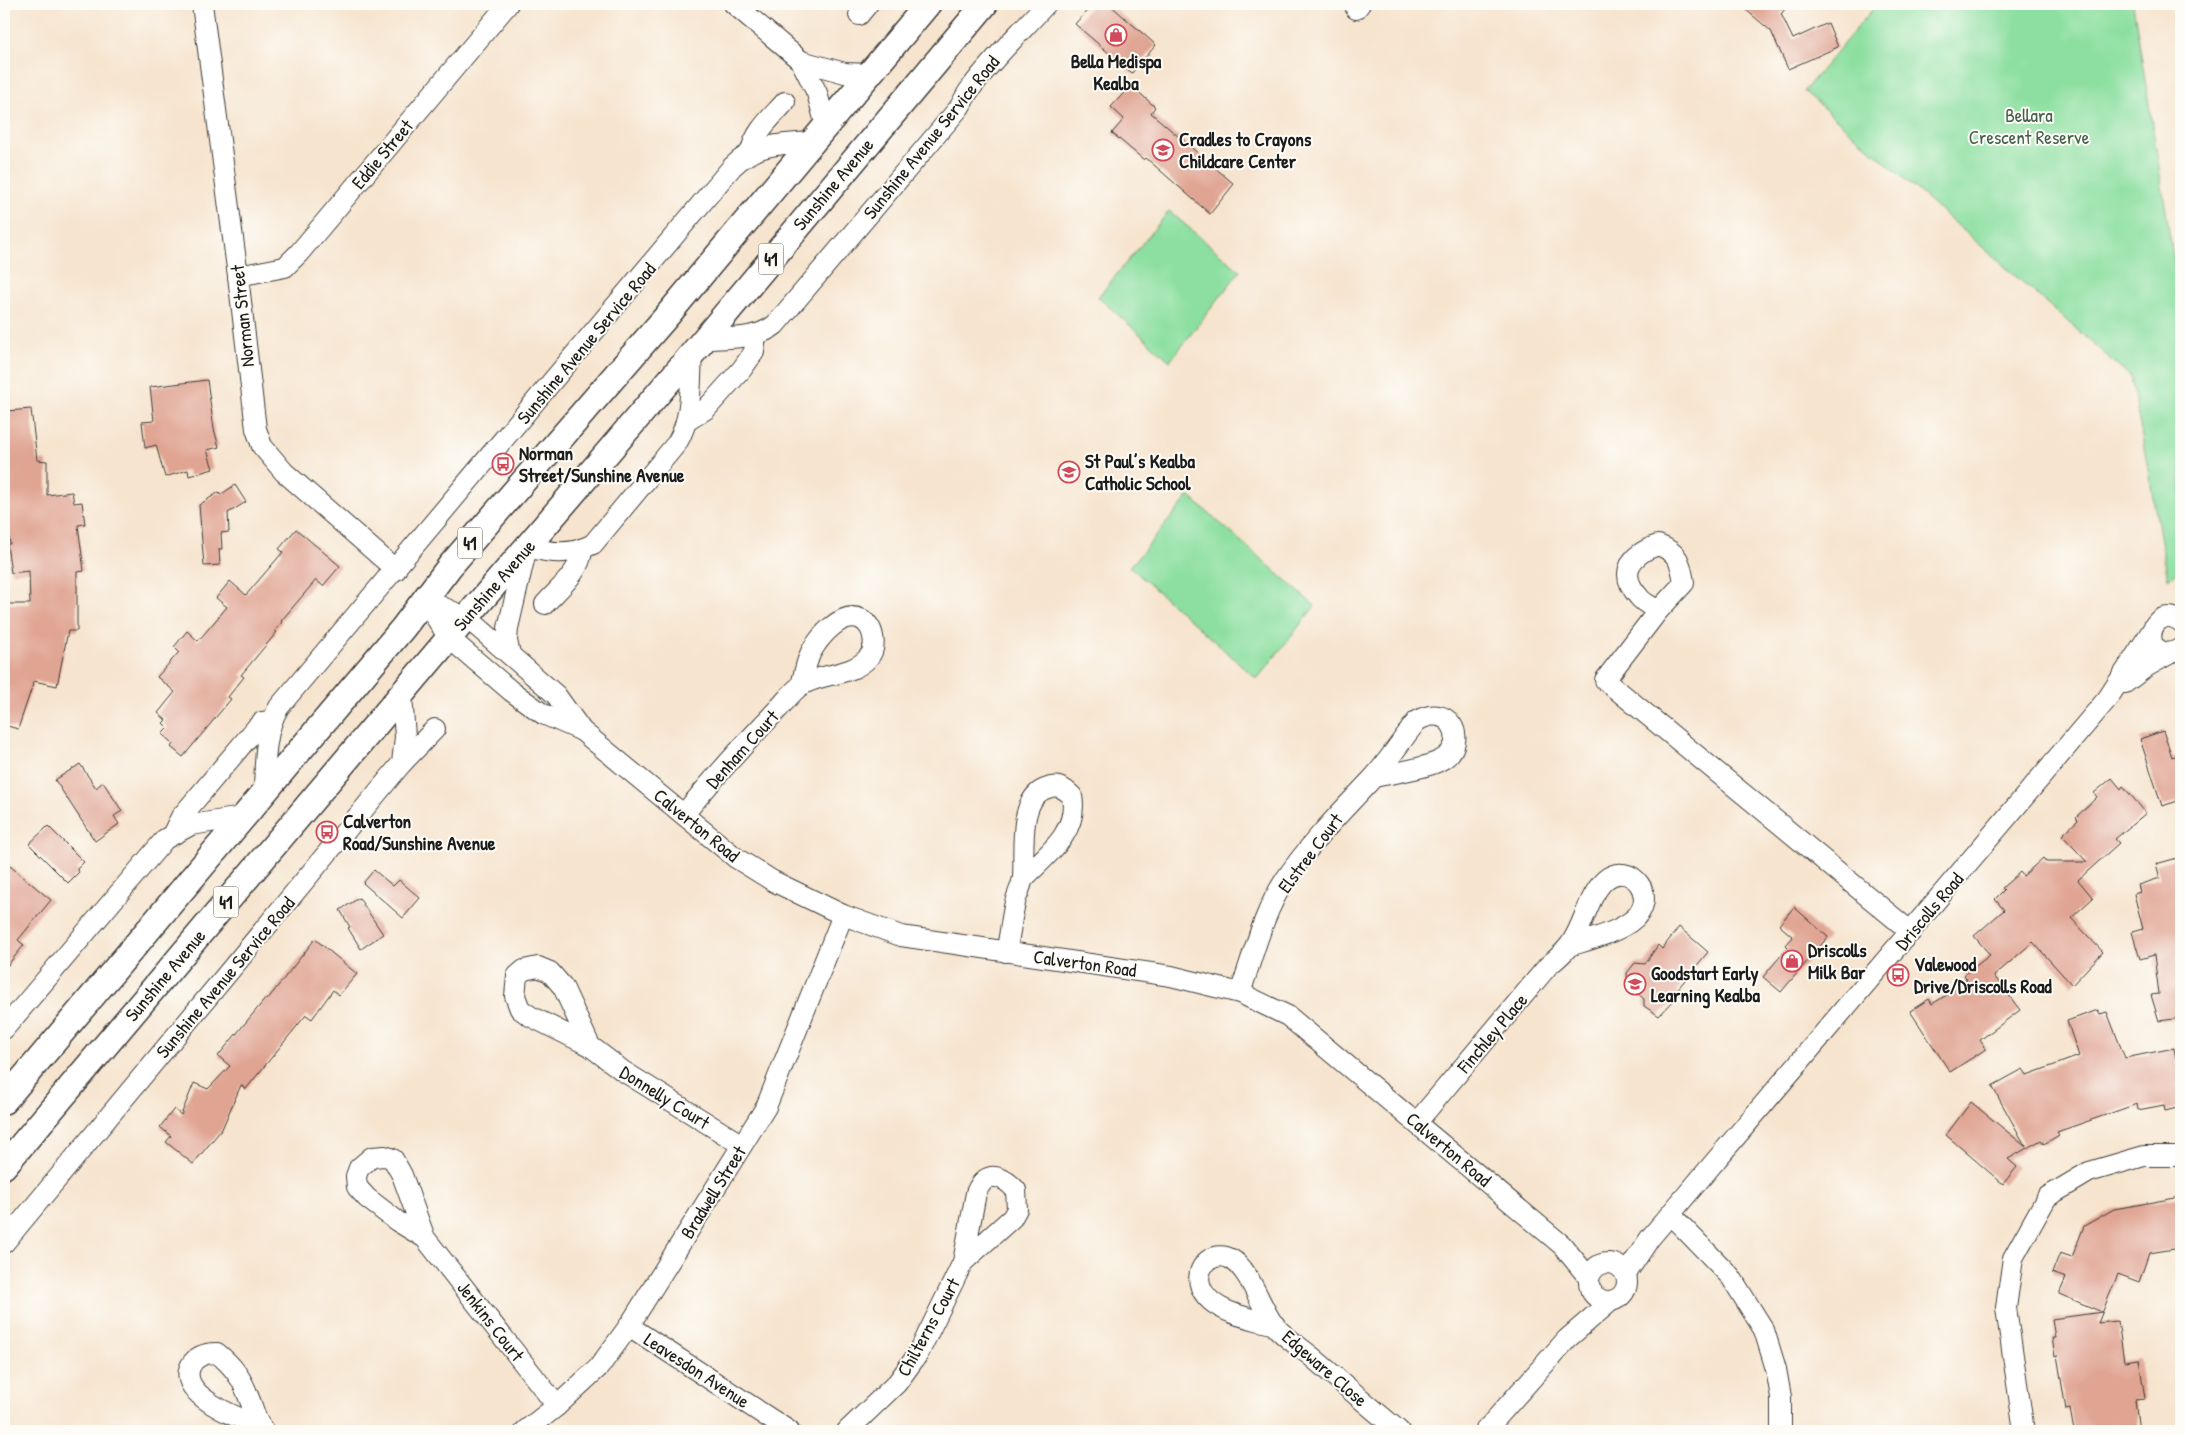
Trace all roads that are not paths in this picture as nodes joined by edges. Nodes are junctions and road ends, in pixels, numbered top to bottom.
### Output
1 (202, 4) edge
2 (508, 4) edge
3 (734, 4) edge
4 (985, 4) edge
5 (1046, 4) edge
6 (922, 8) edge
7 (801, 61) junction
8 (870, 74) junction
9 (785, 102) dead end
10 (819, 134) junction
11 (751, 152) junction
12 (238, 276) junction
13 (756, 334) junction
14 (698, 347) junction
15 (687, 421) junction
16 (527, 546) junction
17 (582, 550) junction
18 (396, 570) junction
19 (424, 599) junction
20 (2181, 602) edge
21 (545, 604) dead end
22 (1658, 611) dead end
23 (467, 618) junction
24 (2173, 620) edge
25 (2151, 632) junction
26 (448, 638) junction
27 (510, 654) junction
28 (2175, 654) edge
29 (801, 685) dead end
30 (402, 695) junction
31 (2108, 698) junction
32 (272, 721) junction
33 (434, 729) dead end
34 (582, 731) junction
35 (402, 763) junction
36 (1374, 777) dead end
37 (264, 792) junction
38 (684, 814) junction
39 (242, 817) junction
40 (173, 833) junction
41 (1023, 879) dead end
42 (844, 915) junction
43 (1912, 932) junction
44 (1569, 946) dead end
45 (1006, 952) junction
46 (1240, 994) junction
47 (4, 1029) edge
48 (590, 1046) dead end
49 (4, 1101) edge
50 (1417, 1122) junction
51 (742, 1145) junction
52 (2181, 1156) edge
53 (4, 1166) edge
54 (1671, 1215) junction
55 (425, 1238) dead end
56 (4, 1243) edge
57 (963, 1262) dead end
58 (1604, 1274) junction
59 (1611, 1301) junction
60 (1274, 1325) dead end
61 (630, 1326) junction
62 (1567, 1339) junction
63 (557, 1406) junction
64 (525, 1431) edge
65 (789, 1431) edge
66 (847, 1431) edge
67 (1398, 1431) edge
68 (1485, 1431) edge
69 (1781, 1431) edge
70 (2024, 1431) edge

1 - 12 street, Norman Street
2 - 12 street, Eddie Street
3 - 7 street
4 - 14 main road, Sunshine Avenue / 41
5 - 13 street, Sunshine Avenue Service Road
6 - 8 main road, 41
7 - 8 street
7 - 10 street
8 - 10 main road, 41
9 - 11 street, Sunshine Avenue Service Road
10 - 11 street, Sunshine Avenue Service Road
10 - 19 main road, 41
11 - 18 street, Sunshine Avenue Service Road
12 - 18 street, Norman Street
13 - 14 street, Sunshine Avenue Service Road
13 - 15 street
14 - 15 street
14 - 16 main road, Sunshine Avenue / 41
15 - 17 street
16 - 17 street
16 - 23 main road, Sunshine Avenue / 41
16 - 27 street
17 - 21 street
18 - 32 street, Sunshine Avenue Service Road
19 - 23 street, Calverton Road
19 - 26 street, Calverton Road
19 - 37 main road, 41
20 - 24 street
22 - 43 street
23 - 26 main road, Sunshine Avenue / 41
23 - 27 street, Calverton Road
24 - 25 street, Driscolls Road
25 - 28 street
25 - 31 street, Driscolls Road
26 - 30 main road, Sunshine Avenue / 41
26 - 34 street, Calverton Road
27 - 34 street, Calverton Road
28 - 31 street, Driscolls Road
29 - 38 street, Denham Court
30 - 35 street
30 - 53 main road, Sunshine Avenue / 41
31 - 43 street, Driscolls Road
32 - 37 street, Sunshine Avenue Service Road
32 - 40 street, Sunshine Avenue Service Road
33 - 35 street, Sunshine Avenue Service Road
34 - 38 street, Calverton Road
35 - 56 street, Sunshine Avenue Service Road
36 - 46 street, Elstree Court
37 - 39 main road, 41
38 - 42 street, Calverton Road
39 - 40 street, Sunshine Avenue Service Road
39 - 49 main road, 41
40 - 47 street, Sunshine Avenue Service Road
41 - 45 street
42 - 45 street, Calverton Road
42 - 51 street, Bradwell Street
43 - 54 street, Driscolls Road
44 - 50 street, Finchley Place
45 - 46 street, Calverton Road
46 - 50 street, Calverton Road
48 - 51 street, Donnelly Court
50 - 58 street, Calverton Road
51 - 61 street, Bradwell Street
52 - 70 street
54 - 58 street, Driscolls Road
54 - 69 street
55 - 63 street, Jenkins Court
57 - 66 street, Chilterns Court
58 - 59 street
58 - 59 street, Driscolls Road
58 - 62 street, Driscolls Road
59 - 62 street, Driscolls Road
60 - 67 street, Edgeware Close
61 - 63 street, Bradwell Street
61 - 65 street, Leavesdon Avenue
62 - 68 street, Driscolls Road
63 - 64 street, Bradwell Street

